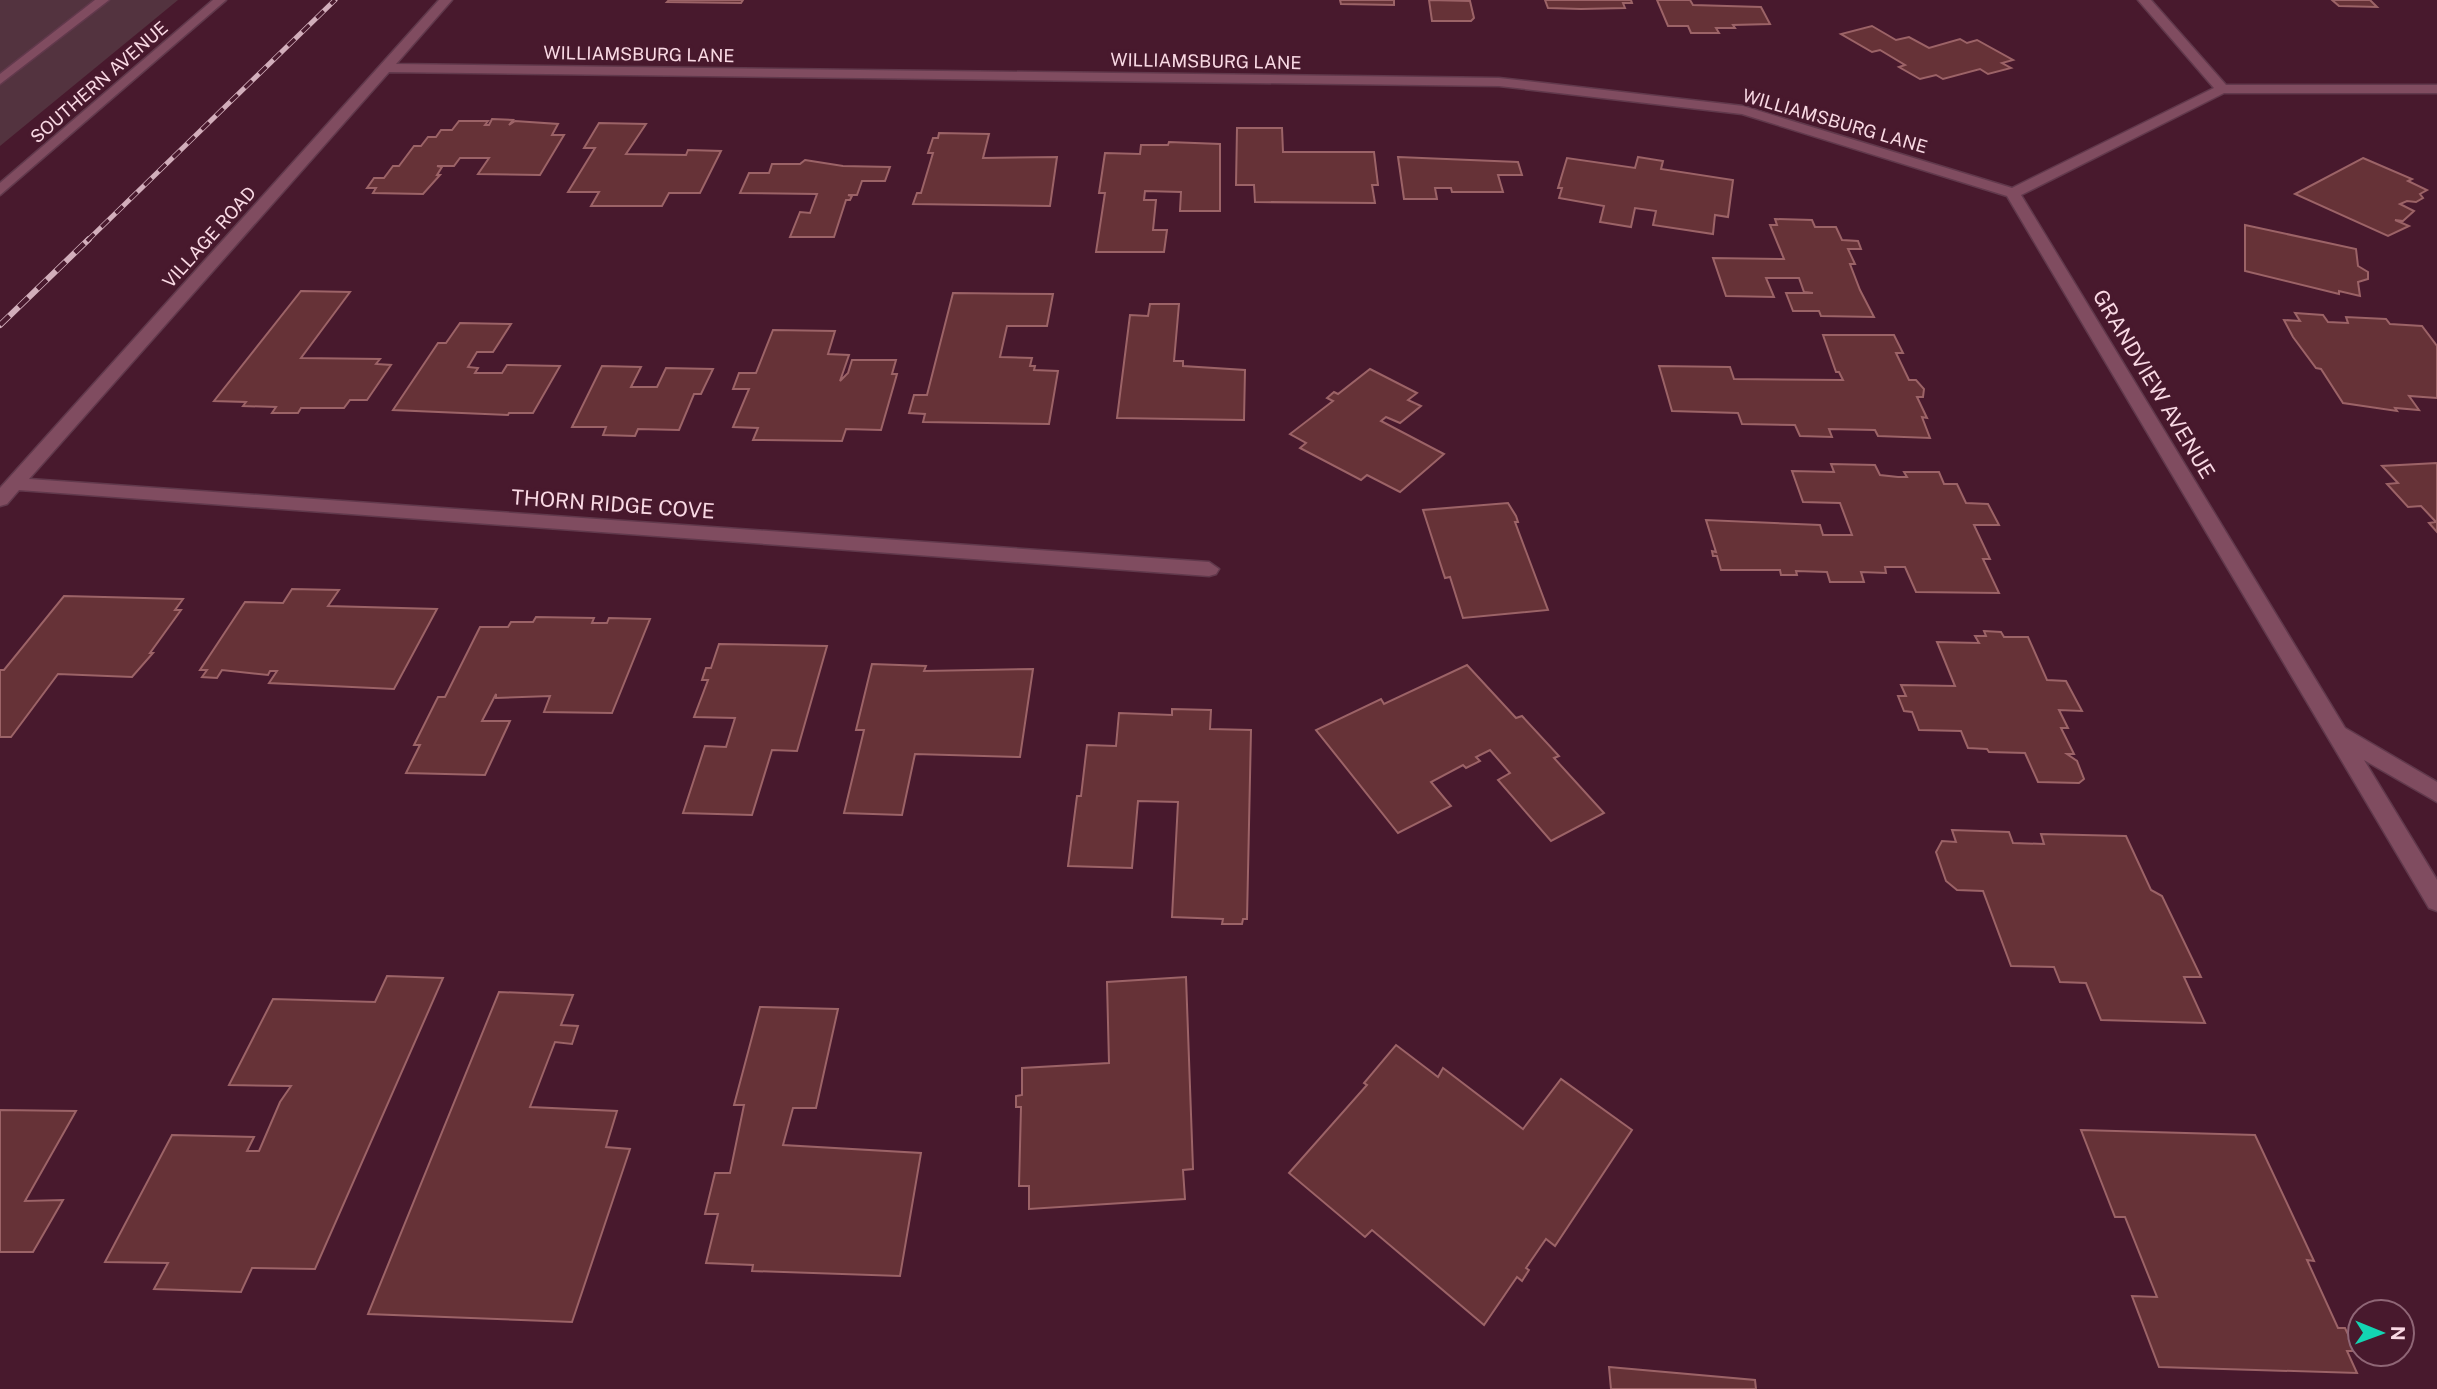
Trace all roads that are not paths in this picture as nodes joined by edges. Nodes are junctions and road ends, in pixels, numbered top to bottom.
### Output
1 (103, 0) edge
2 (220, 0) edge
3 (446, 0) edge
4 (2144, 0) edge
5 (385, 68) junction
6 (0, 80) edge
7 (2222, 89) junction
8 (2437, 89) edge
9 (0, 191) edge
10 (2013, 193) junction
11 (15, 484) junction
12 (0, 500) edge
13 (1209, 569) dead end
14 (2337, 733) junction
15 (2437, 793) edge
16 (2437, 901) edge

1 - 6 street
2 - 9 street, SOUTHERN AVENUE
3 - 5 street, VILLAGE ROAD
4 - 7 street
5 - 10 street, WILLIAMSBURG LANE
5 - 11 street, VILLAGE ROAD
7 - 8 street
7 - 10 street
10 - 14 street, GRANDVIEW AVENUE
11 - 12 street, VILLAGE ROAD
11 - 13 street, THORN RIDGE COVE
14 - 15 street
14 - 16 street, GRANDVIEW AVENUE

